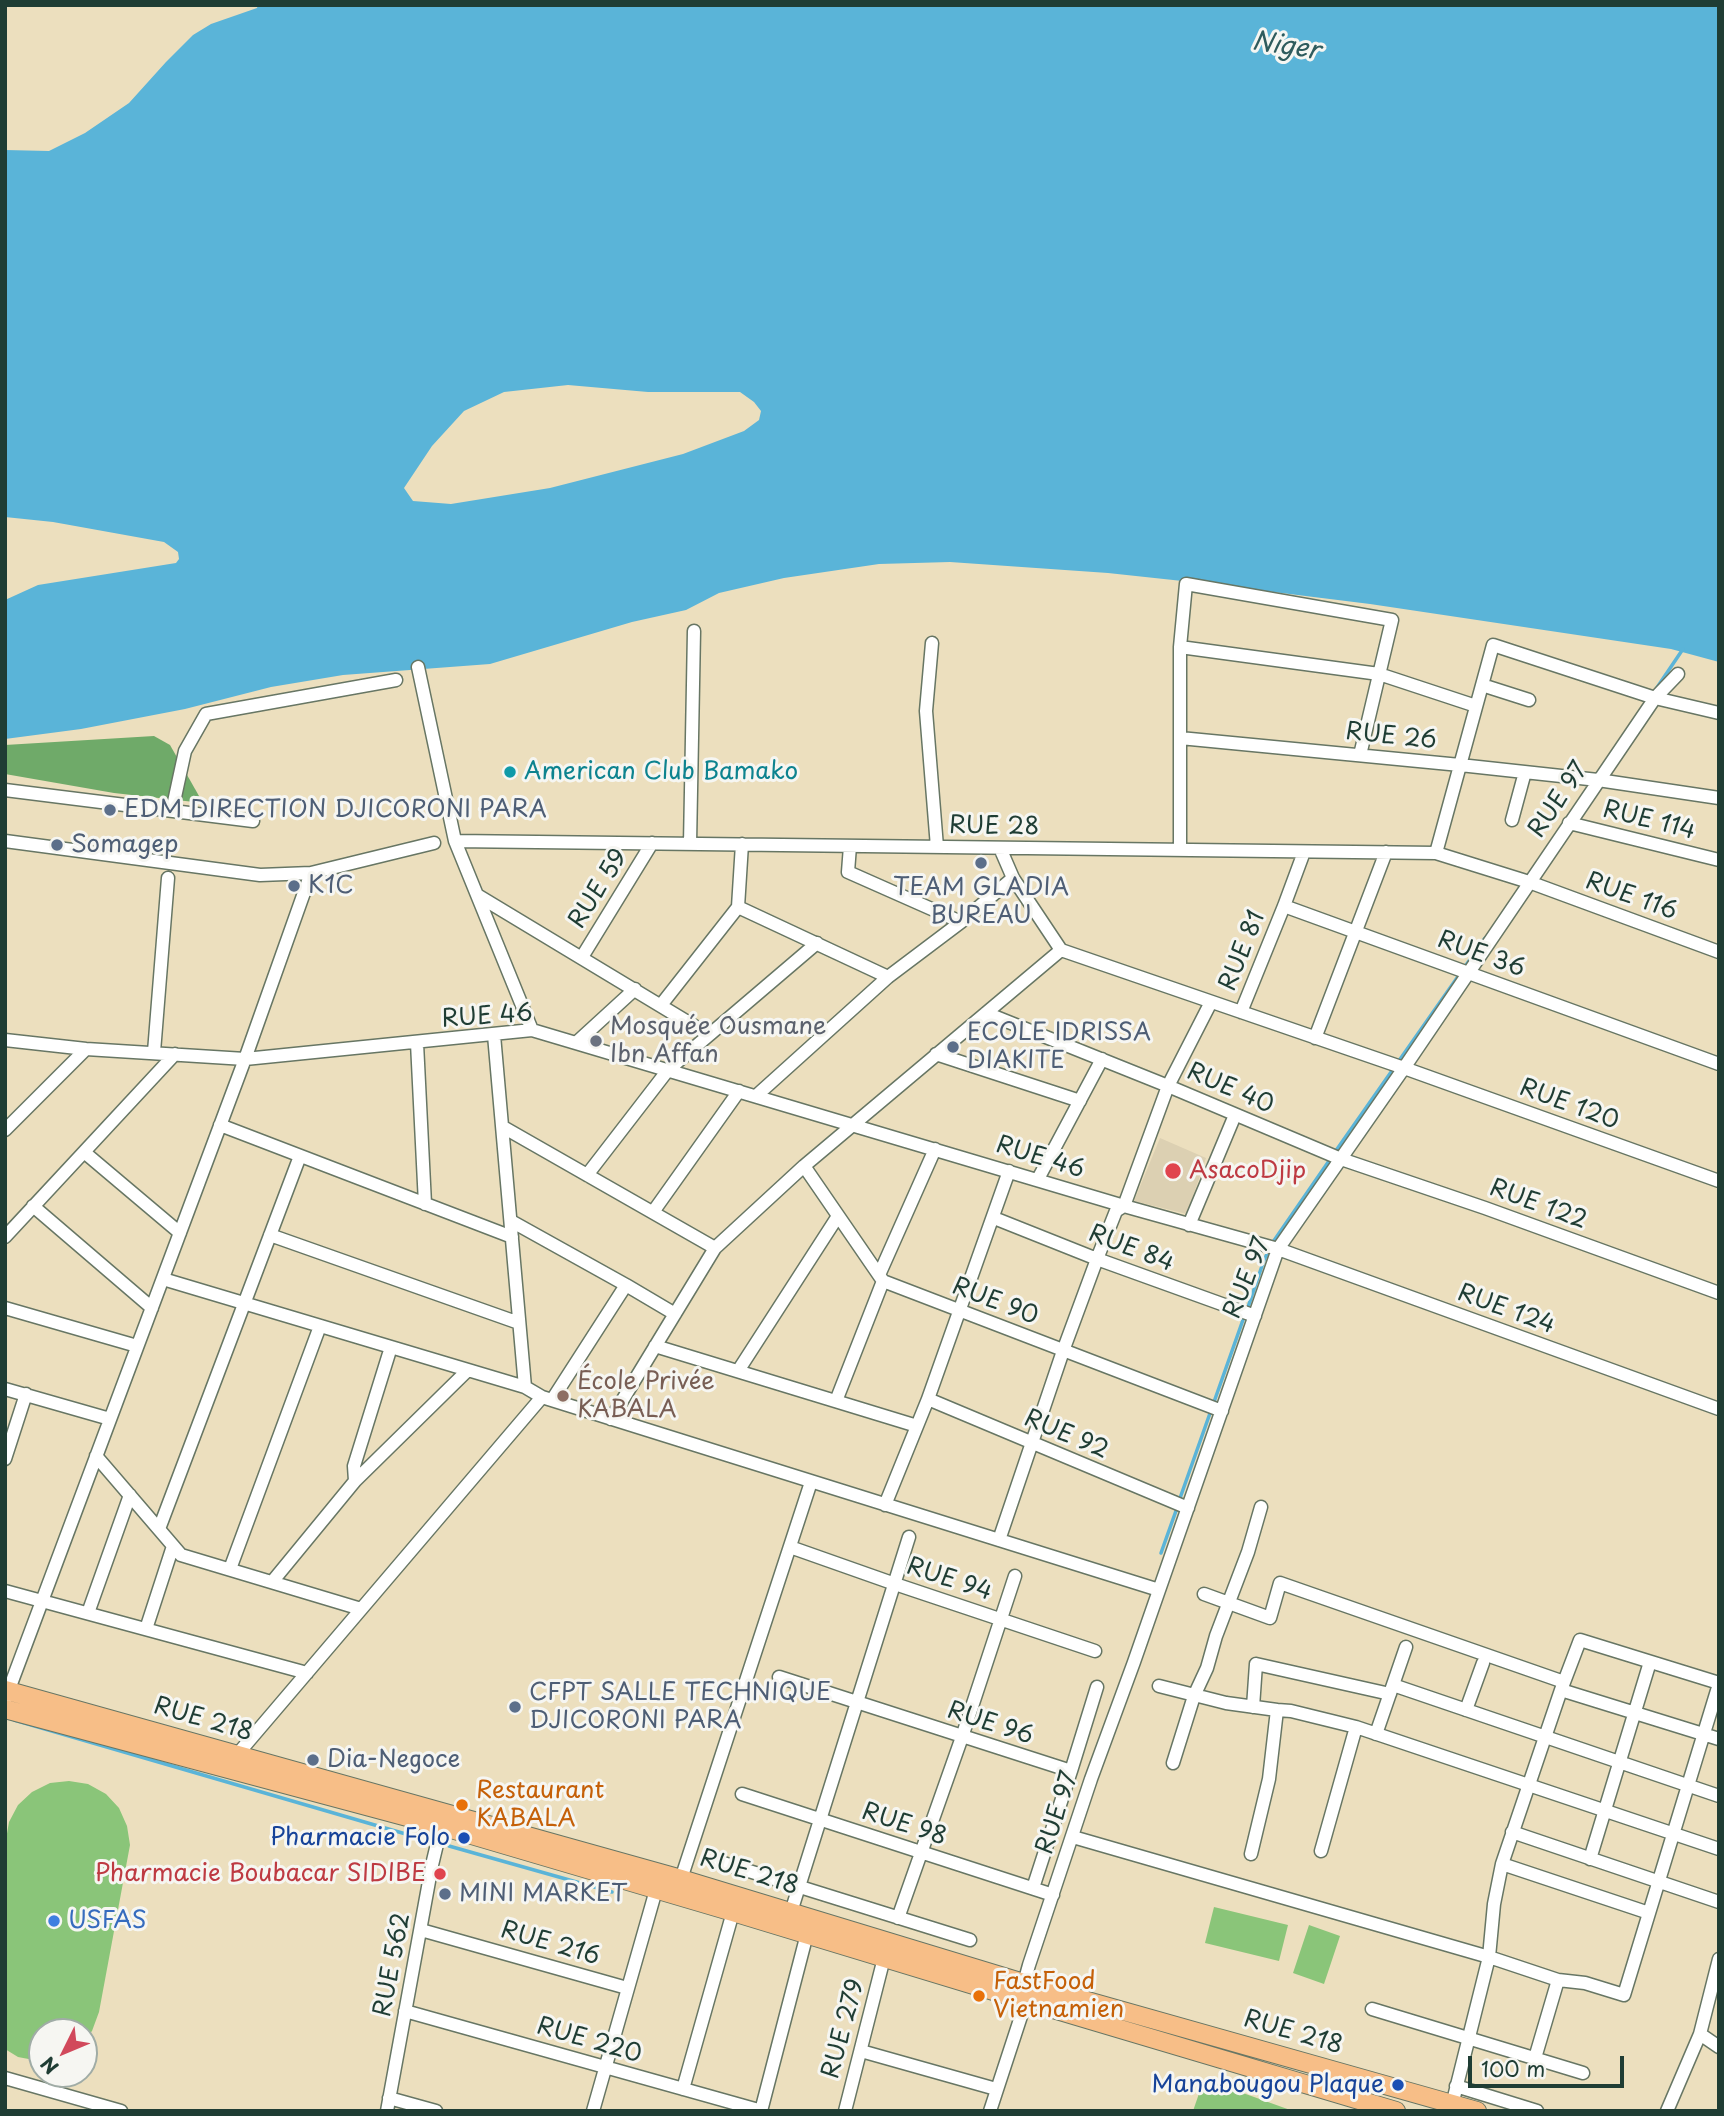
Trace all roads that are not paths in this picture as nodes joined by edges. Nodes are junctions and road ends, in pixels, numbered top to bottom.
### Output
1 (694, 631) dead end
2 (932, 643) dead end
3 (1180, 647) junction
4 (418, 667) dead end
5 (1379, 674) junction
6 (1678, 674) dead end
7 (396, 680) dead end
8 (1482, 685) junction
9 (1655, 698) junction
10 (1530, 700) dead end
11 (1476, 706) junction
12 (1719, 713) edge
13 (1180, 738) junction
14 (1360, 755) junction
15 (1460, 765) junction
16 (1525, 772) junction
17 (1598, 780) junction
18 (5, 790) edge
19 (1719, 798) edge
20 (172, 811) junction
21 (1512, 820) dead end
22 (253, 821) dead end
23 (1569, 823) junction
24 (5, 841) edge
25 (454, 841) junction
26 (434, 843) dead end
27 (652, 843) junction
28 (690, 844) junction
29 (742, 844) junction
30 (850, 846) junction
31 (937, 847) junction
32 (1000, 848) junction
33 (1180, 850) junction
34 (1304, 852) junction
35 (1386, 852) junction
36 (1436, 853) junction
37 (1719, 860) edge
38 (311, 873) junction
39 (168, 878) dead end
40 (1013, 878) junction
41 (1529, 883) junction
42 (477, 894) junction
43 (738, 906) junction
44 (1284, 906) junction
45 (961, 922) junction
46 (1356, 932) junction
47 (817, 943) junction
48 (1061, 950) junction
49 (1719, 952) edge
50 (582, 957) junction
51 (1468, 973) junction
52 (888, 978) junction
53 (635, 989) junction
54 (1210, 1002) junction
55 (661, 1005) junction
56 (1241, 1012) junction
57 (986, 1013) junction
58 (532, 1030) junction
59 (494, 1035) junction
60 (709, 1035) junction
61 (1315, 1038) junction
62 (5, 1040) edge
63 (417, 1043) junction
64 (576, 1043) junction
65 (86, 1049) junction
66 (154, 1052) junction
67 (175, 1054) junction
68 (936, 1055) junction
69 (245, 1059) junction
70 (1102, 1059) junction
71 (1719, 1063) edge
72 (1404, 1068) junction
73 (668, 1070) junction
74 (1168, 1086) junction
75 (739, 1091) junction
76 (756, 1096) junction
77 (1080, 1101) junction
78 (1235, 1115) junction
79 (220, 1125) junction
80 (851, 1125) junction
81 (503, 1127) junction
82 (5, 1129) edge
83 (935, 1149) junction
84 (84, 1152) junction
85 (300, 1156) junction
86 (1341, 1159) junction
87 (804, 1166) junction
88 (1009, 1171) junction
89 (587, 1175) junction
90 (1038, 1180) junction
91 (1719, 1181) edge
92 (425, 1204) junction
93 (33, 1206) junction
94 (1124, 1206) junction
95 (653, 1212) junction
96 (838, 1216) junction
97 (994, 1217) junction
98 (511, 1221) junction
99 (1189, 1224) junction
100 (180, 1233) junction
101 (270, 1234) junction
102 (5, 1237) edge
103 (512, 1237) junction
104 (715, 1248) junction
105 (1278, 1249) junction
106 (1097, 1259) junction
107 (881, 1278) junction
108 (163, 1279) junction
109 (626, 1285) junction
110 (1719, 1293) edge
111 (244, 1303) junction
112 (5, 1308) edge
113 (152, 1308) junction
114 (960, 1311) junction
115 (675, 1314) junction
116 (1255, 1316) junction
117 (519, 1323) junction
118 (320, 1326) junction
119 (138, 1346) junction
120 (656, 1346) junction
121 (391, 1347) junction
122 (1063, 1351) junction
123 (468, 1370) junction
124 (737, 1371) junction
125 (525, 1387) junction
126 (5, 1389) edge
127 (26, 1394) junction
128 (547, 1399) junction
129 (928, 1399) junction
130 (836, 1401) junction
131 (1215, 1409) junction
132 (1719, 1409) edge
133 (110, 1419) junction
134 (611, 1419) junction
135 (917, 1426) junction
136 (1032, 1443) junction
137 (96, 1456) junction
138 (5, 1459) edge
139 (355, 1481) junction
140 (811, 1482) junction
141 (130, 1495) junction
142 (885, 1505) junction
143 (1180, 1506) junction
144 (1261, 1507) dead end
145 (159, 1529) junction
146 (909, 1537) dead end
147 (999, 1540) junction
148 (173, 1546) junction
149 (790, 1547) junction
150 (230, 1569) junction
151 (1015, 1576) dead end
152 (272, 1582) junction
153 (895, 1584) junction
154 (1159, 1590) junction
155 (5, 1591) edge
156 (1204, 1594) dead end
157 (42, 1601) junction
158 (1228, 1604) junction
159 (362, 1609) junction
160 (88, 1613) junction
161 (1000, 1618) junction
162 (146, 1629) junction
163 (1406, 1647) dead end
164 (1095, 1651) dead end
165 (1650, 1662) junction
166 (1483, 1663) dead end
167 (307, 1673) junction
168 (779, 1676) dead end
169 (1719, 1684) edge
170 (1159, 1686) dead end
171 (1562, 1686) junction
172 (1097, 1687) dead end
173 (1391, 1690) junction
174 (6, 1694) edge
175 (1194, 1696) junction
176 (857, 1703) junction
177 (1252, 1707) junction
178 (5, 1709) edge
179 (1277, 1710) junction
180 (1466, 1710) junction
181 (1634, 1713) junction
182 (1356, 1727) junction
183 (1376, 1734) junction
184 (1704, 1735) junction
185 (962, 1737) junction
186 (1545, 1737) junction
187 (1719, 1740) edge
188 (236, 1756) junction
189 (1619, 1762) junction
190 (1173, 1763) dead end
191 (1071, 1771) junction
192 (1528, 1786) junction
193 (1688, 1786) junction
194 (742, 1794) dead end
195 (1719, 1796) edge
196 (1605, 1811) junction
197 (443, 1819) junction
198 (820, 1820) junction
199 (1512, 1832) junction
200 (1673, 1834) junction
201 (1073, 1837) junction
202 (1719, 1849) edge
203 (1321, 1851) dead end
204 (921, 1853) junction
205 (1251, 1854) dead end
206 (1590, 1859) junction
207 (720, 1862) dead end
208 (1502, 1864) junction
209 (681, 1879) junction
210 (1659, 1882) junction
211 (799, 1888) junction
212 (1033, 1888) junction
213 (656, 1890) junction
214 (1053, 1895) junction
215 (1719, 1902) edge
216 (733, 1912) junction
217 (791, 1912) junction
218 (1649, 1913) junction
219 (898, 1918) junction
220 (421, 1930) junction
221 (807, 1934) junction
222 (970, 1940) dead end
223 (1489, 1957) junction
224 (884, 1958) junction
225 (1718, 1962) edge
226 (1558, 1980) junction
227 (1024, 1983) junction
228 (627, 1988) junction
229 (1026, 2001) junction
230 (1372, 2009) dead end
231 (405, 2011) junction
232 (1700, 2034) junction
233 (1470, 2037) junction
234 (1719, 2047) edge
235 (861, 2052) junction
236 (1535, 2058) junction
237 (605, 2067) junction
238 (1583, 2073) dead end
239 (5, 2078) edge
240 (683, 2089) junction
241 (996, 2089) junction
242 (1453, 2100) edge
243 (388, 2104) edge
244 (121, 2111) edge
245 (436, 2111) edge
246 (593, 2111) edge
247 (762, 2111) edge
248 (845, 2111) edge
249 (990, 2111) edge
250 (1396, 2111) edge
251 (1477, 2111) edge
252 (1537, 2111) edge
253 (1667, 2111) edge

1 - 28 street
2 - 31 street
3 - 5 street
3 - 5 street
3 - 13 street
4 - 25 street
5 - 11 street
5 - 14 street
6 - 9 street, RUE 97
7 - 20 street
8 - 9 street
8 - 10 street
8 - 11 street
9 - 12 street
9 - 17 street, RUE 97
11 - 15 street
13 - 14 street, RUE 26
13 - 33 street
14 - 15 street, RUE 26
15 - 16 street, RUE 26
15 - 36 street
16 - 17 street, RUE 26
16 - 21 street
17 - 19 street, RUE 26
17 - 23 street, RUE 97
18 - 20 street
20 - 22 street
23 - 37 street, RUE 114
23 - 41 street, RUE 97
24 - 38 street
25 - 27 street, RUE 28
25 - 42 street
26 - 38 street
27 - 28 street, RUE 28
27 - 50 street, RUE 59
28 - 29 street, RUE 28
29 - 30 street, RUE 28
29 - 43 street
30 - 31 street, RUE 28
30 - 45 street
31 - 32 street, RUE 28
32 - 33 street, RUE 28
32 - 40 street
33 - 34 street, RUE 28
34 - 35 street, RUE 28
34 - 44 street
35 - 36 street, RUE 28
35 - 46 street
36 - 41 street, RUE 28
38 - 69 street
39 - 66 street
40 - 45 street
40 - 48 street
41 - 49 street, RUE 116
41 - 51 street, RUE 97
42 - 50 street
42 - 58 street
43 - 47 street
43 - 55 street
44 - 46 street, RUE 36
44 - 56 street, RUE 81
45 - 52 street
46 - 51 street, RUE 36
46 - 61 street
47 - 52 street
47 - 60 street
48 - 54 street, RUE 120
48 - 57 street
50 - 53 street
51 - 71 street, RUE 36
51 - 72 street, RUE 97
52 - 76 street
53 - 55 street
53 - 64 street
54 - 56 street, RUE 120
54 - 74 street
55 - 60 street
56 - 61 street, RUE 120
57 - 68 street
57 - 70 street, RUE 40
58 - 59 street, RUE 46
58 - 64 street, RUE 46
59 - 63 street, RUE 46
59 - 81 street
60 - 73 street
61 - 72 street, RUE 120
62 - 65 street, RUE 46
63 - 69 street, RUE 46
63 - 92 street
64 - 73 street, RUE 46
65 - 66 street, RUE 46
65 - 82 street
66 - 67 street, RUE 46
67 - 69 street, RUE 46
67 - 84 street
68 - 77 street
68 - 80 street
69 - 79 street
70 - 74 street, RUE 40
70 - 77 street
72 - 86 street, RUE 97
72 - 91 street, RUE 120
73 - 75 street, RUE 46
73 - 89 street
74 - 78 street, RUE 40
74 - 94 street
75 - 76 street, RUE 46
75 - 95 street
76 - 80 street, RUE 46
77 - 90 street
78 - 86 street, RUE 40
78 - 99 street
79 - 85 street
79 - 100 street
80 - 83 street, RUE 46
80 - 87 street
81 - 89 street
81 - 98 street
83 - 88 street, RUE 46
83 - 107 street
84 - 93 street
84 - 100 street
85 - 92 street
85 - 101 street
86 - 105 street, RUE 97
86 - 110 street, RUE 122
87 - 96 street
87 - 104 street
88 - 90 street, RUE 46
88 - 97 street
89 - 95 street
90 - 94 street, RUE 46
92 - 103 street
93 - 102 street
93 - 113 street
94 - 99 street, RUE 46
94 - 106 street
95 - 104 street
96 - 107 street
96 - 124 street
97 - 106 street, RUE 84
97 - 114 street
98 - 103 street
98 - 109 street
99 - 105 street, RUE 46
100 - 108 street
101 - 111 street
101 - 117 street
103 - 117 street
104 - 115 street
105 - 116 street, RUE 97
105 - 132 street, RUE 124
106 - 116 street, RUE 84
106 - 122 street
107 - 114 street, RUE 90
107 - 130 street
108 - 111 street
108 - 113 street
109 - 115 street
109 - 128 street
111 - 118 street
111 - 145 street
112 - 119 street
113 - 119 street
114 - 122 street, RUE 90
114 - 129 street
115 - 120 street
116 - 131 street, RUE 97
117 - 125 street
118 - 121 street
118 - 150 street
119 - 133 street
120 - 124 street
120 - 134 street
121 - 123 street
121 - 139 street
122 - 131 street, RUE 90
122 - 136 street
123 - 125 street
123 - 139 street
124 - 130 street
125 - 128 street
126 - 127 street
127 - 133 street
127 - 138 street
128 - 134 street
128 - 159 street
129 - 135 street
129 - 136 street, RUE 92
130 - 135 street
131 - 143 street, RUE 97
133 - 137 street
134 - 140 street
135 - 142 street
136 - 143 street, RUE 92
136 - 147 street
137 - 141 street
137 - 157 street
139 - 152 street
140 - 142 street
140 - 149 street
141 - 145 street
141 - 160 street
142 - 147 street
143 - 154 street, RUE 97
144 - 158 street
145 - 148 street
146 - 153 street
147 - 154 street
148 - 150 street
148 - 162 street
149 - 153 street, RUE 94
149 - 209 street
150 - 152 street
151 - 161 street
152 - 159 street
153 - 161 street, RUE 94
153 - 176 street
154 - 201 street, RUE 97
155 - 157 street
156 - 158 street
157 - 160 street
157 - 174 street
158 - 171 street
158 - 175 street
159 - 167 street
160 - 162 street
161 - 164 street, RUE 94
161 - 185 street
162 - 167 street
163 - 173 street
165 - 169 street
165 - 171 street
165 - 181 street
166 - 180 street
167 - 188 street
168 - 176 street, RUE 96
169 - 184 street
170 - 175 street
171 - 181 street
171 - 186 street
172 - 191 street
173 - 177 street
173 - 180 street
173 - 183 street
174 - 188 highway, RUE 218
175 - 177 street
175 - 190 street
176 - 185 street, RUE 96
176 - 198 street
177 - 179 street
178 - 197 highway, RUE 218
179 - 182 street
179 - 205 street
180 - 186 street
181 - 184 street
181 - 189 street
182 - 183 street
182 - 203 street
183 - 192 street
184 - 187 street
184 - 193 street
185 - 191 street, RUE 96
185 - 204 street
186 - 189 street
186 - 192 street
188 - 197 highway, RUE 218
189 - 193 street
189 - 196 street
191 - 212 street
192 - 196 street
192 - 199 street
193 - 195 street
193 - 200 street
194 - 198 street, RUE 98
196 - 200 street
196 - 206 street
197 - 209 highway, RUE 218
197 - 213 highway, RUE 218
197 - 220 street, RUE 562
198 - 204 street, RUE 98
198 - 211 street
199 - 206 street
199 - 208 street
200 - 202 street
200 - 210 street
201 - 214 street, RUE 97
201 - 223 street
204 - 212 street, RUE 98
204 - 219 street
206 - 210 street
207 - 211 street
208 - 218 street
208 - 223 street
209 - 217 highway, RUE 218
210 - 215 street
210 - 218 street
211 - 217 street
211 - 219 street
212 - 214 street, RUE 98
213 - 216 highway, RUE 218
213 - 228 street
214 - 227 street, RUE 97
216 - 221 highway, RUE 218
216 - 240 street
217 - 227 highway, RUE 218
218 - 226 street
219 - 222 street
220 - 228 street, RUE 216
220 - 231 street, RUE 562
221 - 224 highway, RUE 218
221 - 247 street
223 - 226 street
223 - 233 street
224 - 229 highway, RUE 218
224 - 235 street, RUE 279
225 - 232 street
226 - 236 street
227 - 229 street
227 - 242 highway, RUE 218
228 - 237 street
229 - 241 street
229 - 250 highway, RUE 218
230 - 233 street
231 - 237 street, RUE 220
231 - 243 street, RUE 562
232 - 234 street
232 - 253 street
233 - 236 street
233 - 242 street
235 - 241 street
235 - 248 street, RUE 279
236 - 238 street
237 - 240 street, RUE 220
237 - 246 street
239 - 244 street
240 - 247 street, RUE 220
241 - 249 street
242 - 251 highway, RUE 218
242 - 252 street
243 - 245 street

